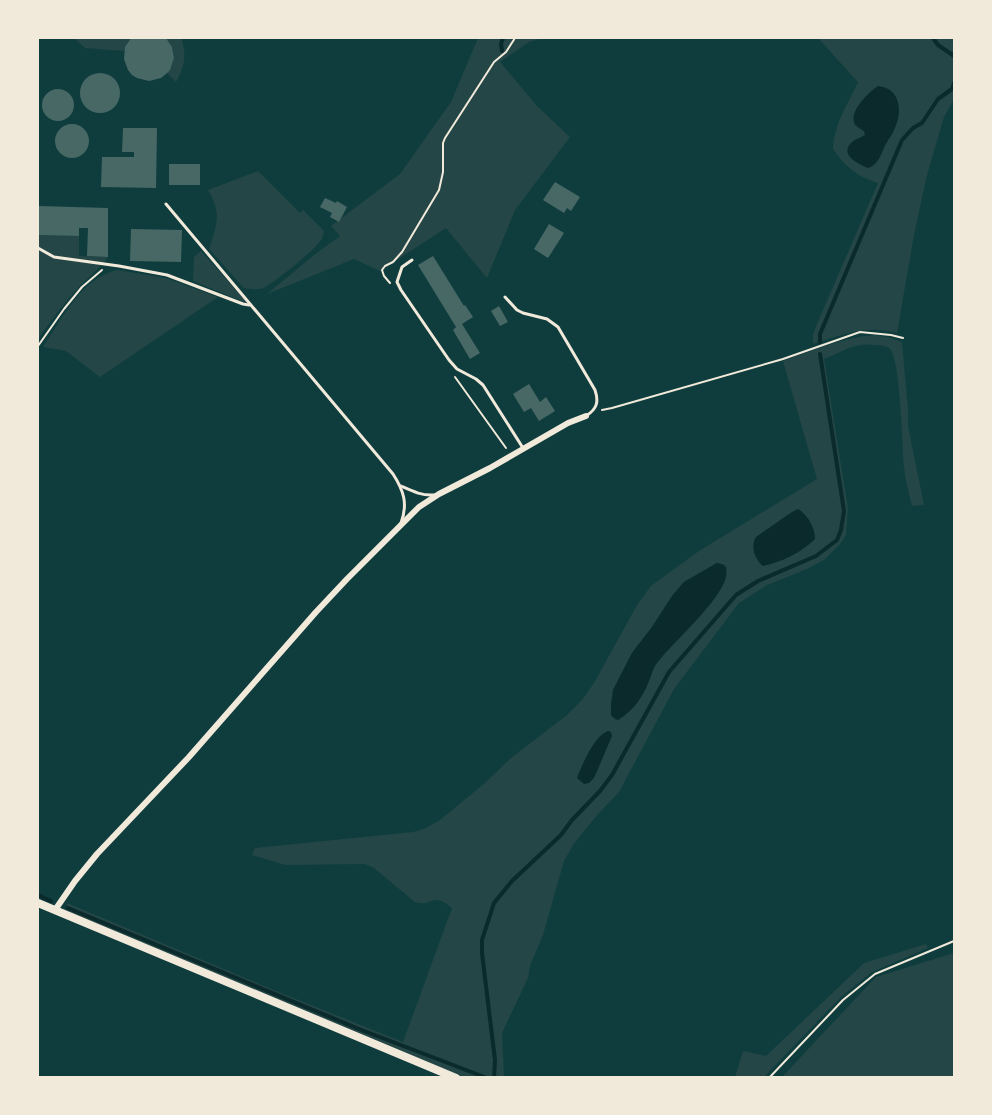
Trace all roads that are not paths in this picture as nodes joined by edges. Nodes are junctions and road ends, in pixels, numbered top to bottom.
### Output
1 (166, 204) dead end
2 (38, 248) edge
3 (412, 260) dead end
4 (505, 297) dead end
5 (251, 305) junction
6 (586, 416) joint
7 (524, 448) junction
8 (401, 486) junction
9 (439, 494) junction
10 (400, 525) junction
11 (38, 903) edge
12 (55, 910) junction
13 (456, 1077) edge

1 - 5 lane
2 - 5 lane
3 - 7 lane
4 - 6 lane
5 - 8 lane
6 - 7 street
7 - 9 street
8 - 9 lane
8 - 10 lane
9 - 10 street
10 - 12 street
11 - 12 street
12 - 13 street

